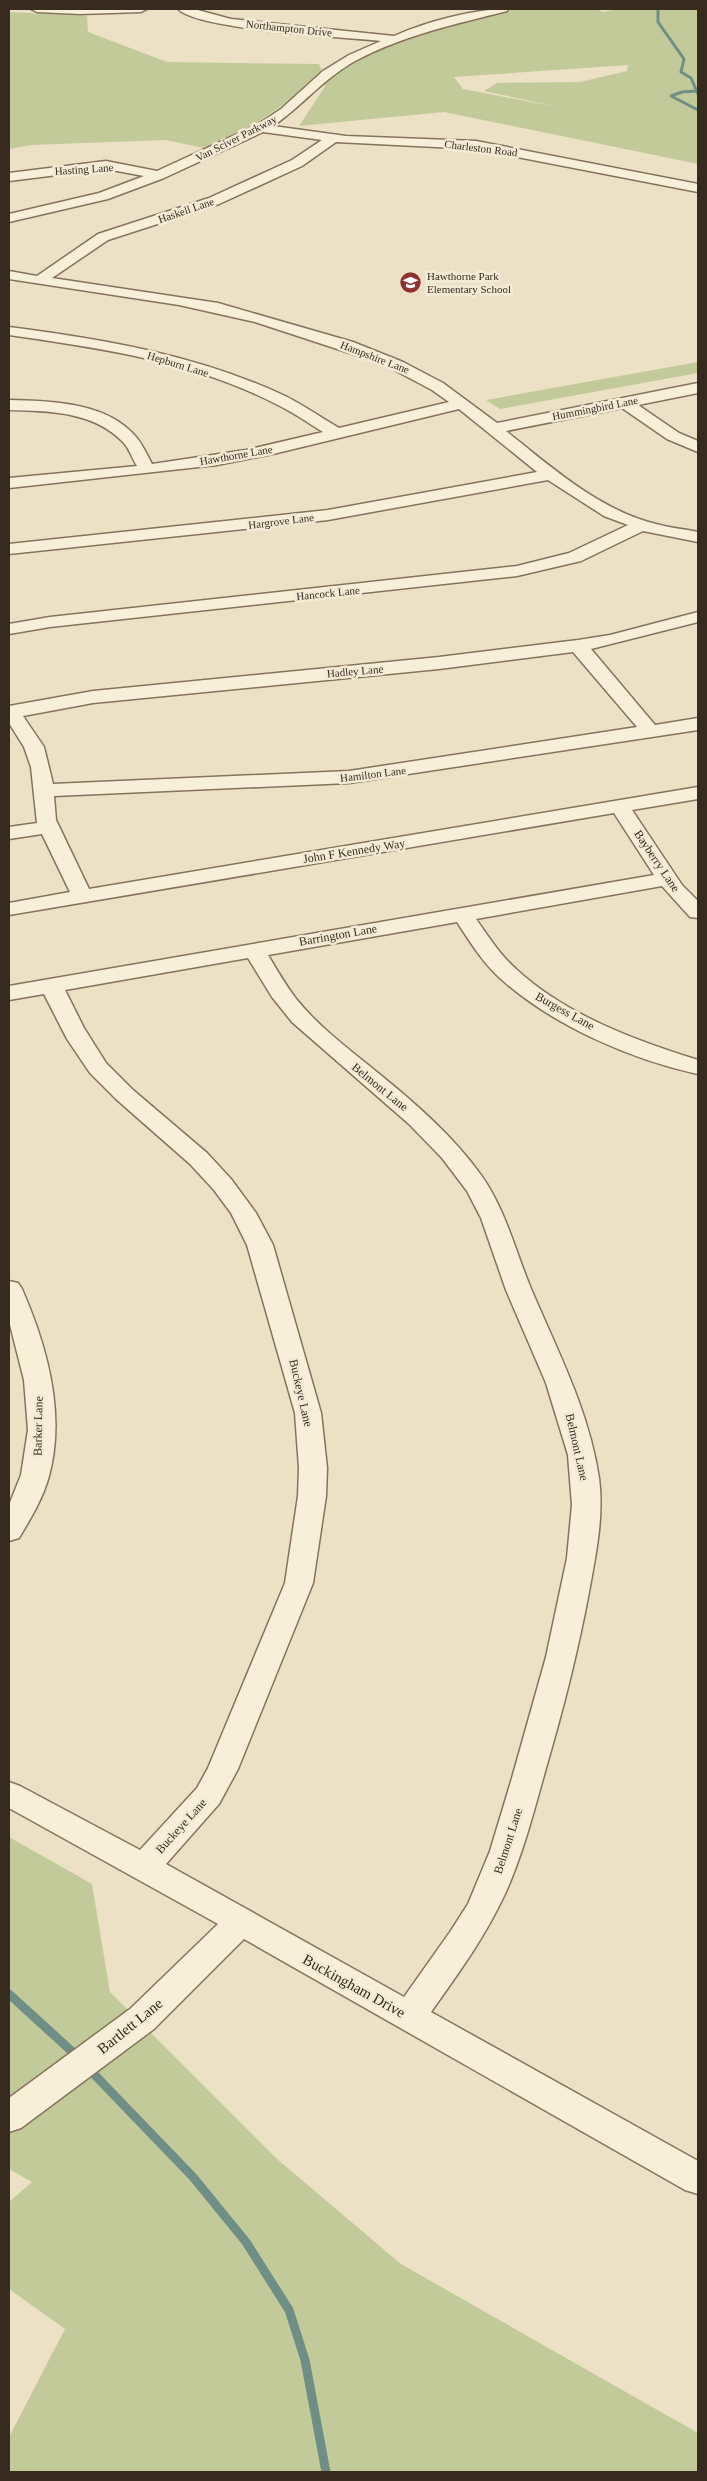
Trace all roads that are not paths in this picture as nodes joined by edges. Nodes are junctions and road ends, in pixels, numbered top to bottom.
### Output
1 (37, 9) edge
2 (141, 9) edge
3 (184, 9) edge
4 (503, 9) edge
5 (238, 11) dead end
6 (216, 19) junction
7 (395, 39) junction
8 (280, 115) junction
9 (260, 128) junction
10 (303, 134) junction
11 (332, 139) junction
12 (159, 175) junction
13 (9, 177) edge
14 (698, 188) edge
15 (9, 218) edge
16 (9, 275) edge
17 (40, 280) junction
18 (9, 331) edge
19 (698, 388) edge
20 (626, 403) junction
21 (460, 404) junction
22 (9, 405) edge
23 (492, 429) junction
24 (334, 433) junction
25 (698, 446) edge
26 (147, 469) junction
27 (550, 475) junction
28 (9, 483) edge
29 (640, 526) junction
30 (698, 537) edge
31 (9, 549) edge
32 (698, 617) edge
33 (9, 629) edge
34 (578, 646) junction
35 (10, 712) edge
36 (698, 724) edge
37 (650, 731) junction
38 (44, 790) junction
39 (698, 793) edge
40 (620, 807) junction
41 (50, 827) junction
42 (9, 833) edge
43 (667, 879) junction
44 (82, 896) junction
45 (9, 909) edge
46 (698, 912) edge
47 (462, 914) junction
48 (254, 950) junction
49 (52, 986) junction
50 (9, 993) edge
51 (698, 1067) edge
52 (9, 1288) edge
53 (9, 1531) edge
54 (9, 1794) edge
55 (143, 1868) junction
56 (240, 1922) junction
57 (409, 2016) junction
58 (9, 2117) edge
59 (698, 2179) edge

1 - 2 street
3 - 6 street, Northampton Drive
4 - 7 street, Van Sciver Parkway
5 - 6 street
6 - 7 street, Northampton Drive
7 - 8 street, Van Sciver Parkway
8 - 9 street, Van Sciver Parkway
8 - 10 street
9 - 10 street, Charleston Road
9 - 12 street, Van Sciver Parkway
10 - 11 street, Charleston Road
11 - 14 street, Charleston Road
11 - 17 street, Haskell Lane
12 - 13 street, Hasting Lane
12 - 15 street, Van Sciver Parkway
16 - 17 street, Hampshire Lane
17 - 21 street, Hampshire Lane
18 - 24 street, Hepburn Lane
19 - 20 street, Hummingbird Lane
20 - 23 street, Hummingbird Lane
20 - 25 street
21 - 23 street, Hampshire Lane
21 - 24 street, Hawthorne Lane
22 - 26 street
23 - 27 street, Hampshire Lane
24 - 26 street, Hawthorne Lane
26 - 28 street, Hawthorne Lane
27 - 29 street, Hampshire Lane
27 - 31 street, Hargrove Lane
29 - 30 street, Hampshire Lane
29 - 33 street, Hancock Lane
32 - 34 street, Hadley Lane
34 - 35 street, Hadley Lane
34 - 37 street
35 - 38 street
36 - 37 street, Hamilton Lane
37 - 38 street, Hamilton Lane
38 - 41 street
39 - 40 street, John F Kennedy Way
40 - 43 street, Bayberry Lane
40 - 44 street, John F Kennedy Way
41 - 42 street
41 - 44 street
43 - 46 street, Bayberry Lane
43 - 47 street, Barrington Lane
44 - 45 street, John F Kennedy Way
47 - 48 street, Barrington Lane
47 - 51 street, Burgess Lane
48 - 49 street, Barrington Lane
48 - 57 street, Belmont Lane
49 - 50 street, Barrington Lane
49 - 55 street, Buckeye Lane
52 - 53 street, Barker Lane
54 - 55 street, Buckingham Drive
55 - 56 street, Buckingham Drive
56 - 57 street, Buckingham Drive
56 - 58 street, Bartlett Lane
57 - 59 street, Buckingham Drive

